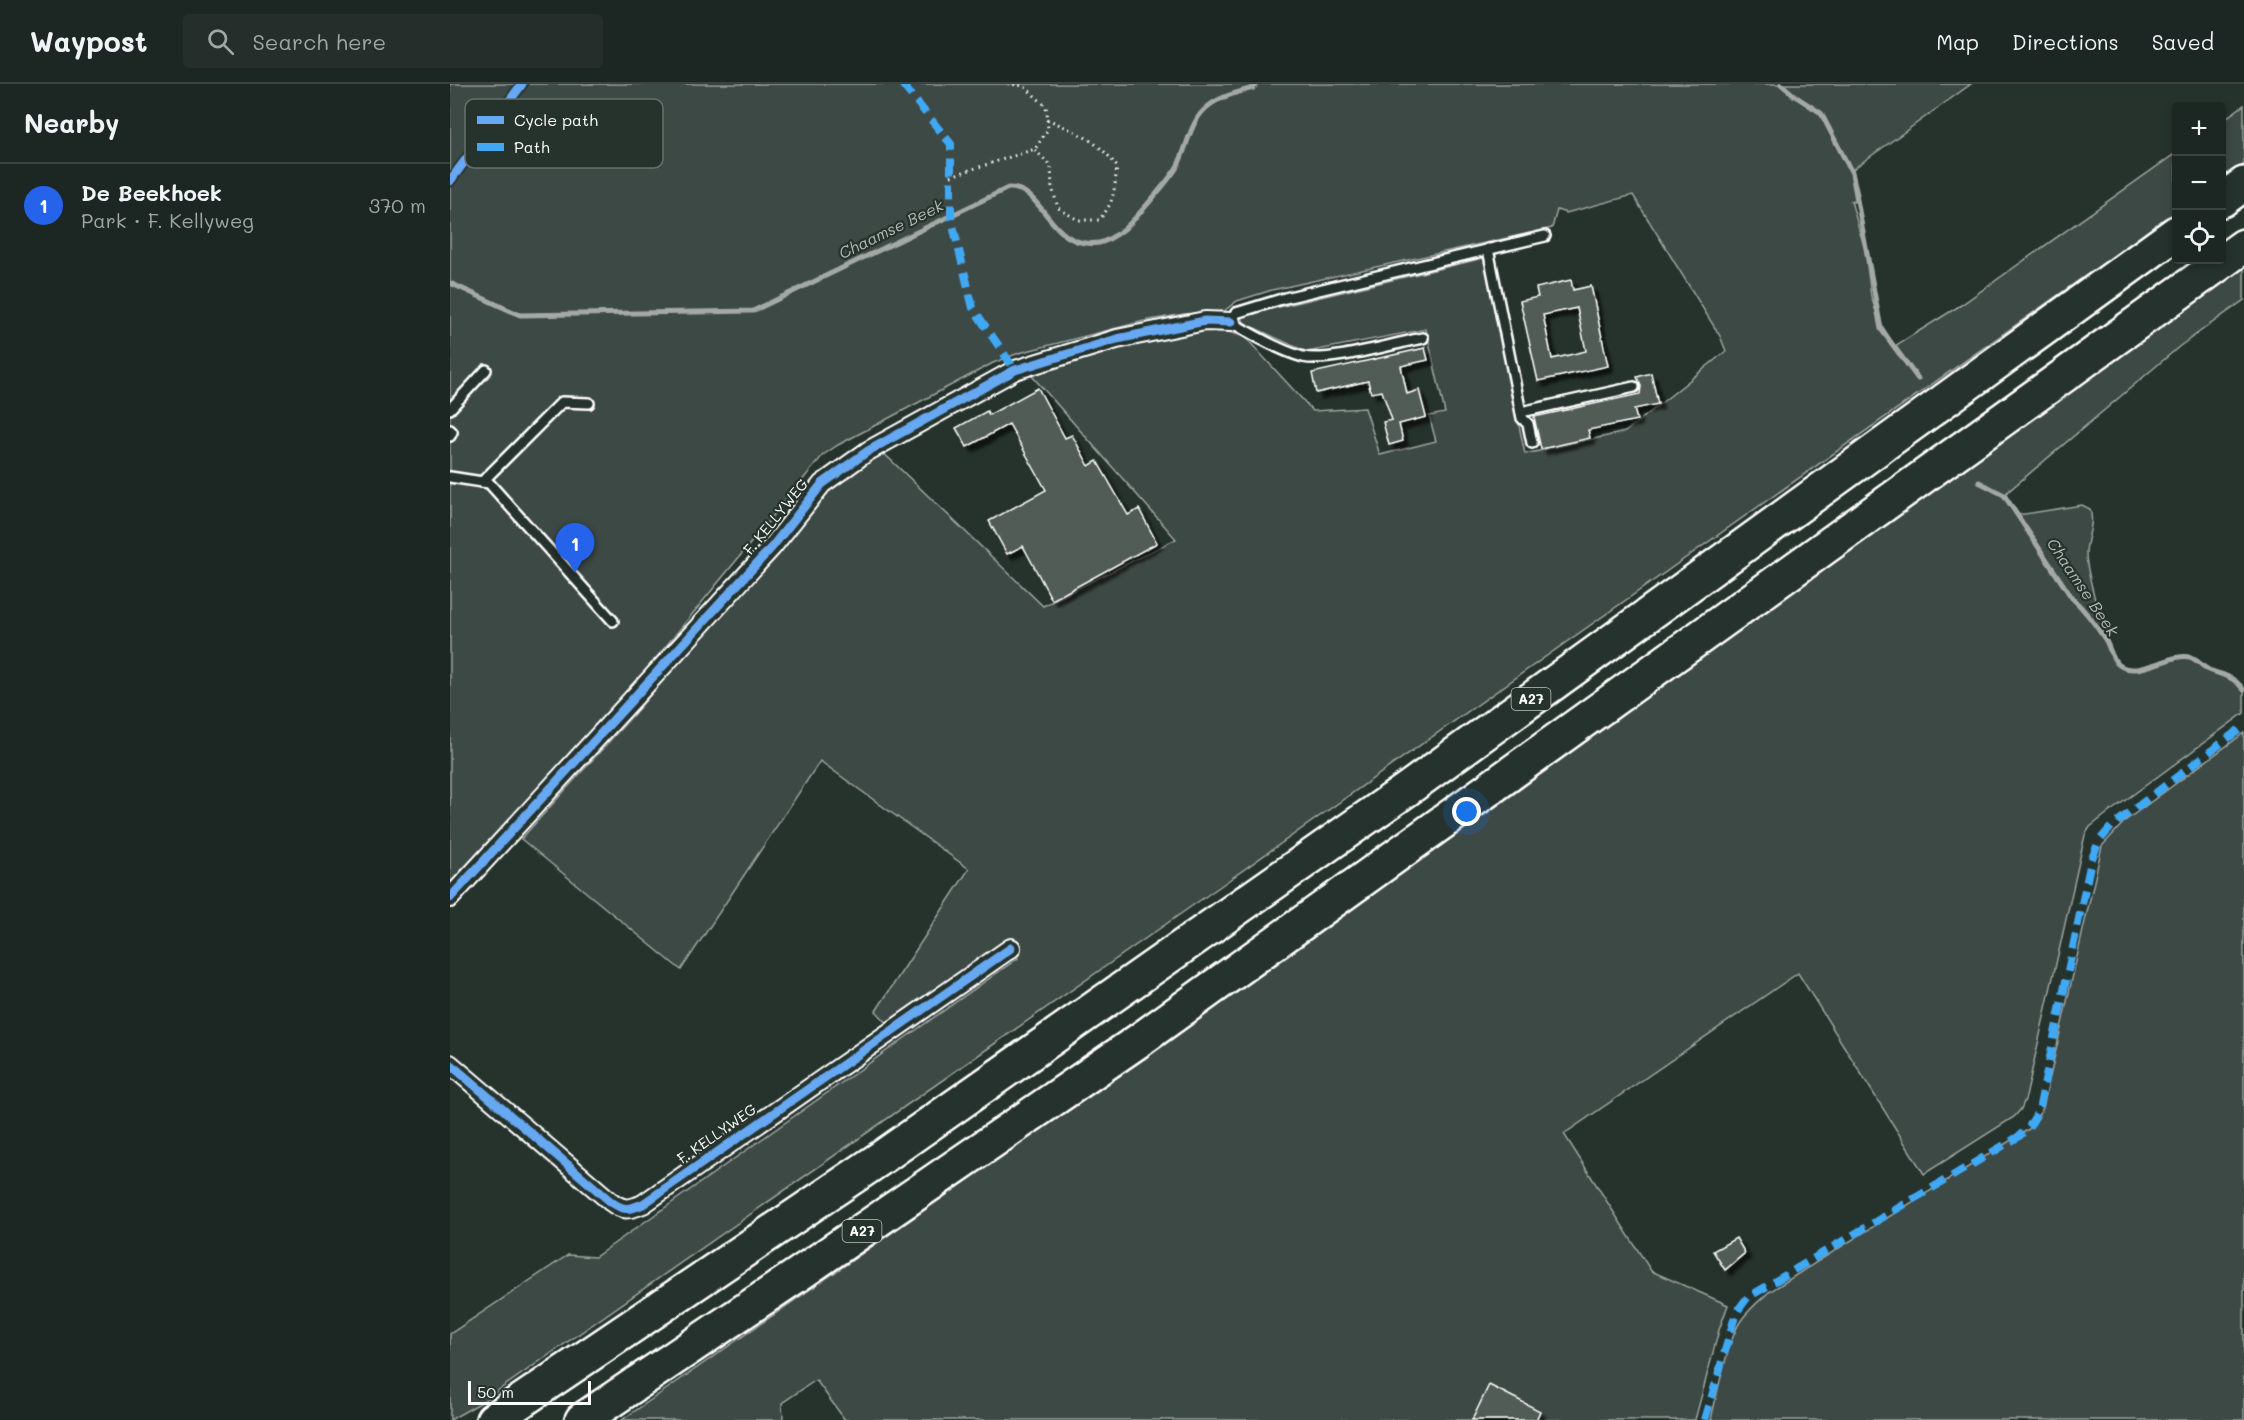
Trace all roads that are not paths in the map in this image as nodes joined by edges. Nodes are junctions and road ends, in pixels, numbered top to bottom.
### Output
1 (2244, 184) edge
2 (2226, 197) edge
3 (1545, 236) dead end
4 (2172, 236) edge
5 (2244, 246) edge
6 (1488, 249) junction
7 (1231, 322) junction
8 (1423, 338) dead end
9 (486, 370) dead end
10 (1634, 387) dead end
11 (589, 403) dead end
12 (450, 409) edge
13 (1521, 412) junction
14 (450, 430) edge
15 (450, 436) edge
16 (1532, 443) dead end
17 (451, 476) edge
18 (482, 482) junction
19 (613, 621) dead end
20 (450, 898) edge
21 (1011, 948) dead end
22 (450, 1064) edge
23 (493, 1420) edge
24 (582, 1420) edge

1 - 2 highway
3 - 6 lane
4 - 23 highway, A27
5 - 24 highway, A27
6 - 7 lane
6 - 13 lane
7 - 8 lane
7 - 20 street, F. KELLYWEG
9 - 12 lane
10 - 13 lane
11 - 18 lane
13 - 16 lane
14 - 15 lane
17 - 18 lane
18 - 19 lane
21 - 22 street, F. KELLYWEG

